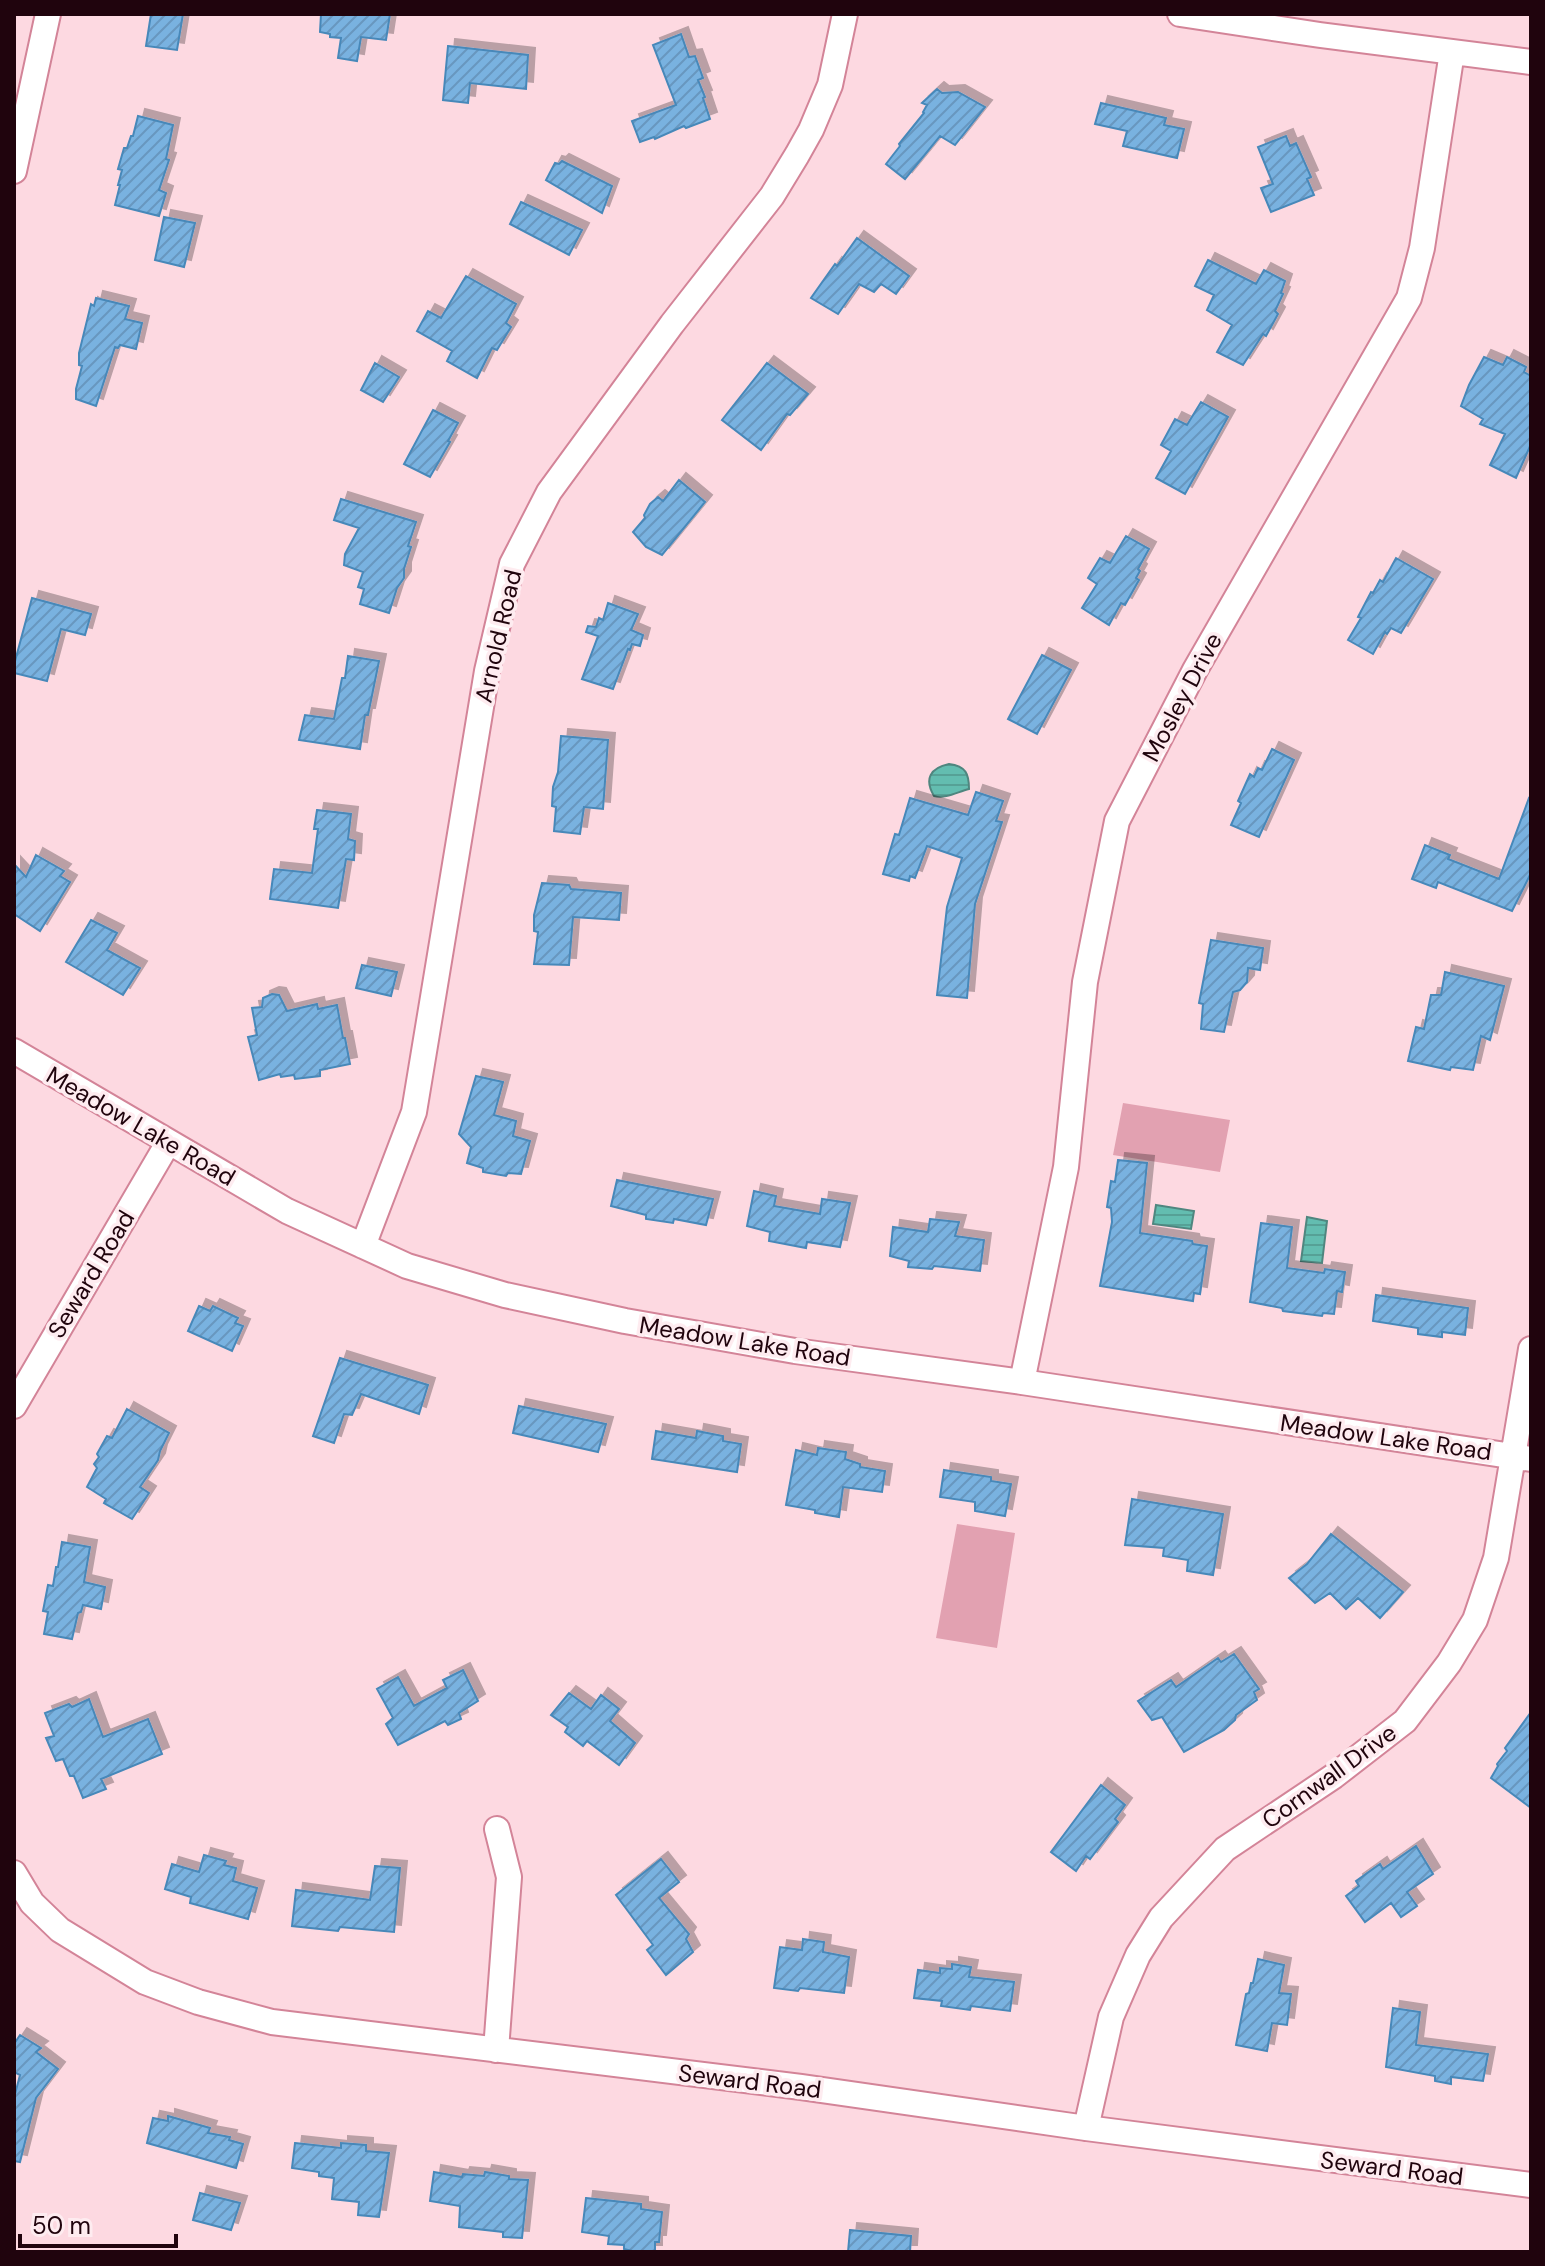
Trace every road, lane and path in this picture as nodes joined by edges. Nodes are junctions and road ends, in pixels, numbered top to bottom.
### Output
1 (48, 14) edge
2 (845, 14) edge
3 (1180, 14) edge
4 (1452, 52) junction
5 (1531, 62) edge
6 (14, 171) edge
7 (14, 1051) edge
8 (168, 1143) junction
9 (363, 1246) junction
10 (1531, 1349) edge
11 (1022, 1382) junction
12 (14, 1406) edge
13 (1522, 1457) edge
14 (497, 1829) dead end
15 (14, 1873) edge
16 (496, 2050) junction
17 (1086, 2128) junction
18 (1531, 2185) edge

1 - 6 street
2 - 9 street, Arnold Road
3 - 4 street
4 - 5 street
4 - 11 street, Mosley Drive
7 - 8 street, Meadow Lake Road
8 - 9 street, Meadow Lake Road
8 - 12 street, Seward Road
9 - 11 street, Meadow Lake Road
10 - 13 street, Cornwall Drive
11 - 13 street, Meadow Lake Road
13 - 17 street, Cornwall Drive
14 - 16 street
15 - 16 street, Seward Road
16 - 17 street, Seward Road
17 - 18 street, Seward Road

